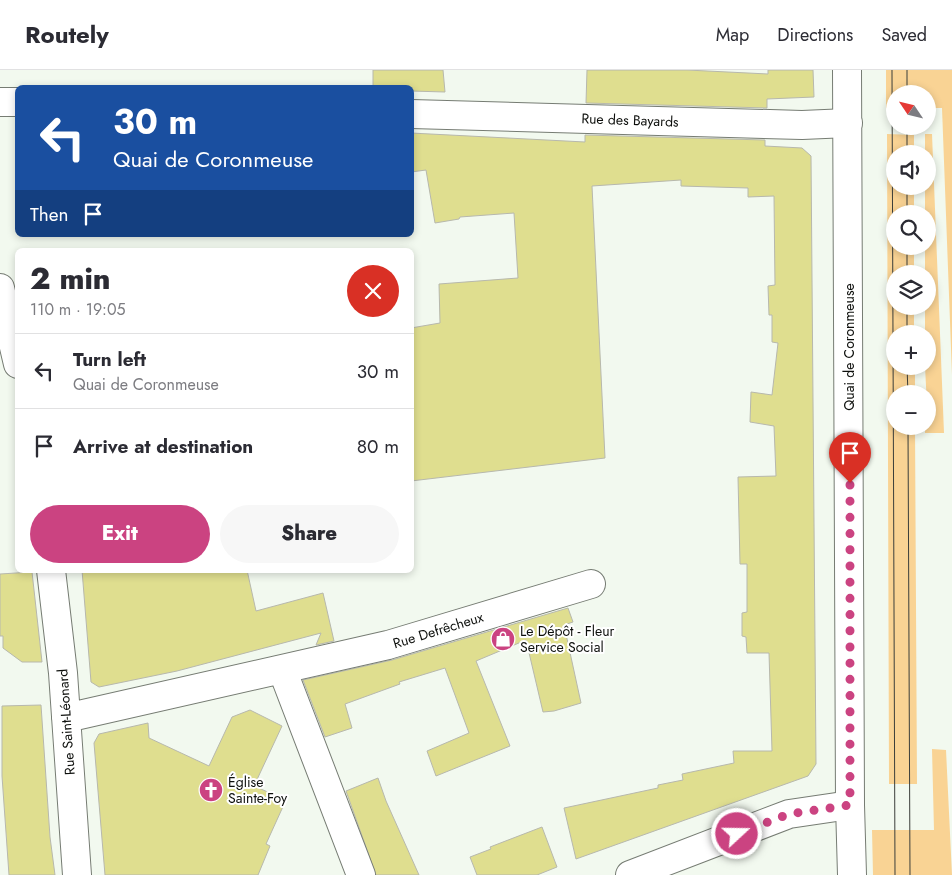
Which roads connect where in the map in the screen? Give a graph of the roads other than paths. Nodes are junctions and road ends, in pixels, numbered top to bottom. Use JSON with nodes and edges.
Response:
{"nodes":[{"id":1,"x":848,"y":70,"type":"edge"},
{"id":2,"x":0,"y":102,"type":"edge"},
{"id":3,"x":15,"y":102,"type":"edge"},
{"id":4,"x":414,"y":114,"type":"edge"},
{"id":5,"x":848,"y":123,"type":"junction"},
{"id":6,"x":0,"y":288,"type":"edge"},
{"id":7,"x":15,"y":351,"type":"edge"},
{"id":8,"x":51,"y":573,"type":"edge"},
{"id":9,"x":591,"y":584,"type":"dead end"},
{"id":10,"x":282,"y":669,"type":"junction"},
{"id":11,"x":66,"y":718,"type":"junction"},
{"id":12,"x":850,"y":805,"type":"junction"},
{"id":13,"x":78,"y":875,"type":"edge"},
{"id":14,"x":361,"y":875,"type":"edge"},
{"id":15,"x":630,"y":875,"type":"edge"},
{"id":16,"x":852,"y":875,"type":"edge"}],
"edges":[{"from":1,"to":5,"type":"street","name":"Quai de Coronmeuse"},
{"from":2,"to":3,"type":"street"},
{"from":4,"to":5,"type":"street","name":"Rue des Bayards"},
{"from":5,"to":12,"type":"street","name":"Quai de Coronmeuse"},
{"from":6,"to":7,"type":"street"},
{"from":8,"to":11,"type":"street","name":"Rue Saint-Léonard"},
{"from":9,"to":10,"type":"street","name":"Rue Defrêcheux"},
{"from":10,"to":11,"type":"street","name":"Rue Defrêcheux"},
{"from":10,"to":14,"type":"street"},
{"from":11,"to":13,"type":"street","name":"Rue Saint-Léonard"},
{"from":12,"to":15,"type":"street"},
{"from":12,"to":16,"type":"street","name":"Quai de Coronmeuse"}]}
